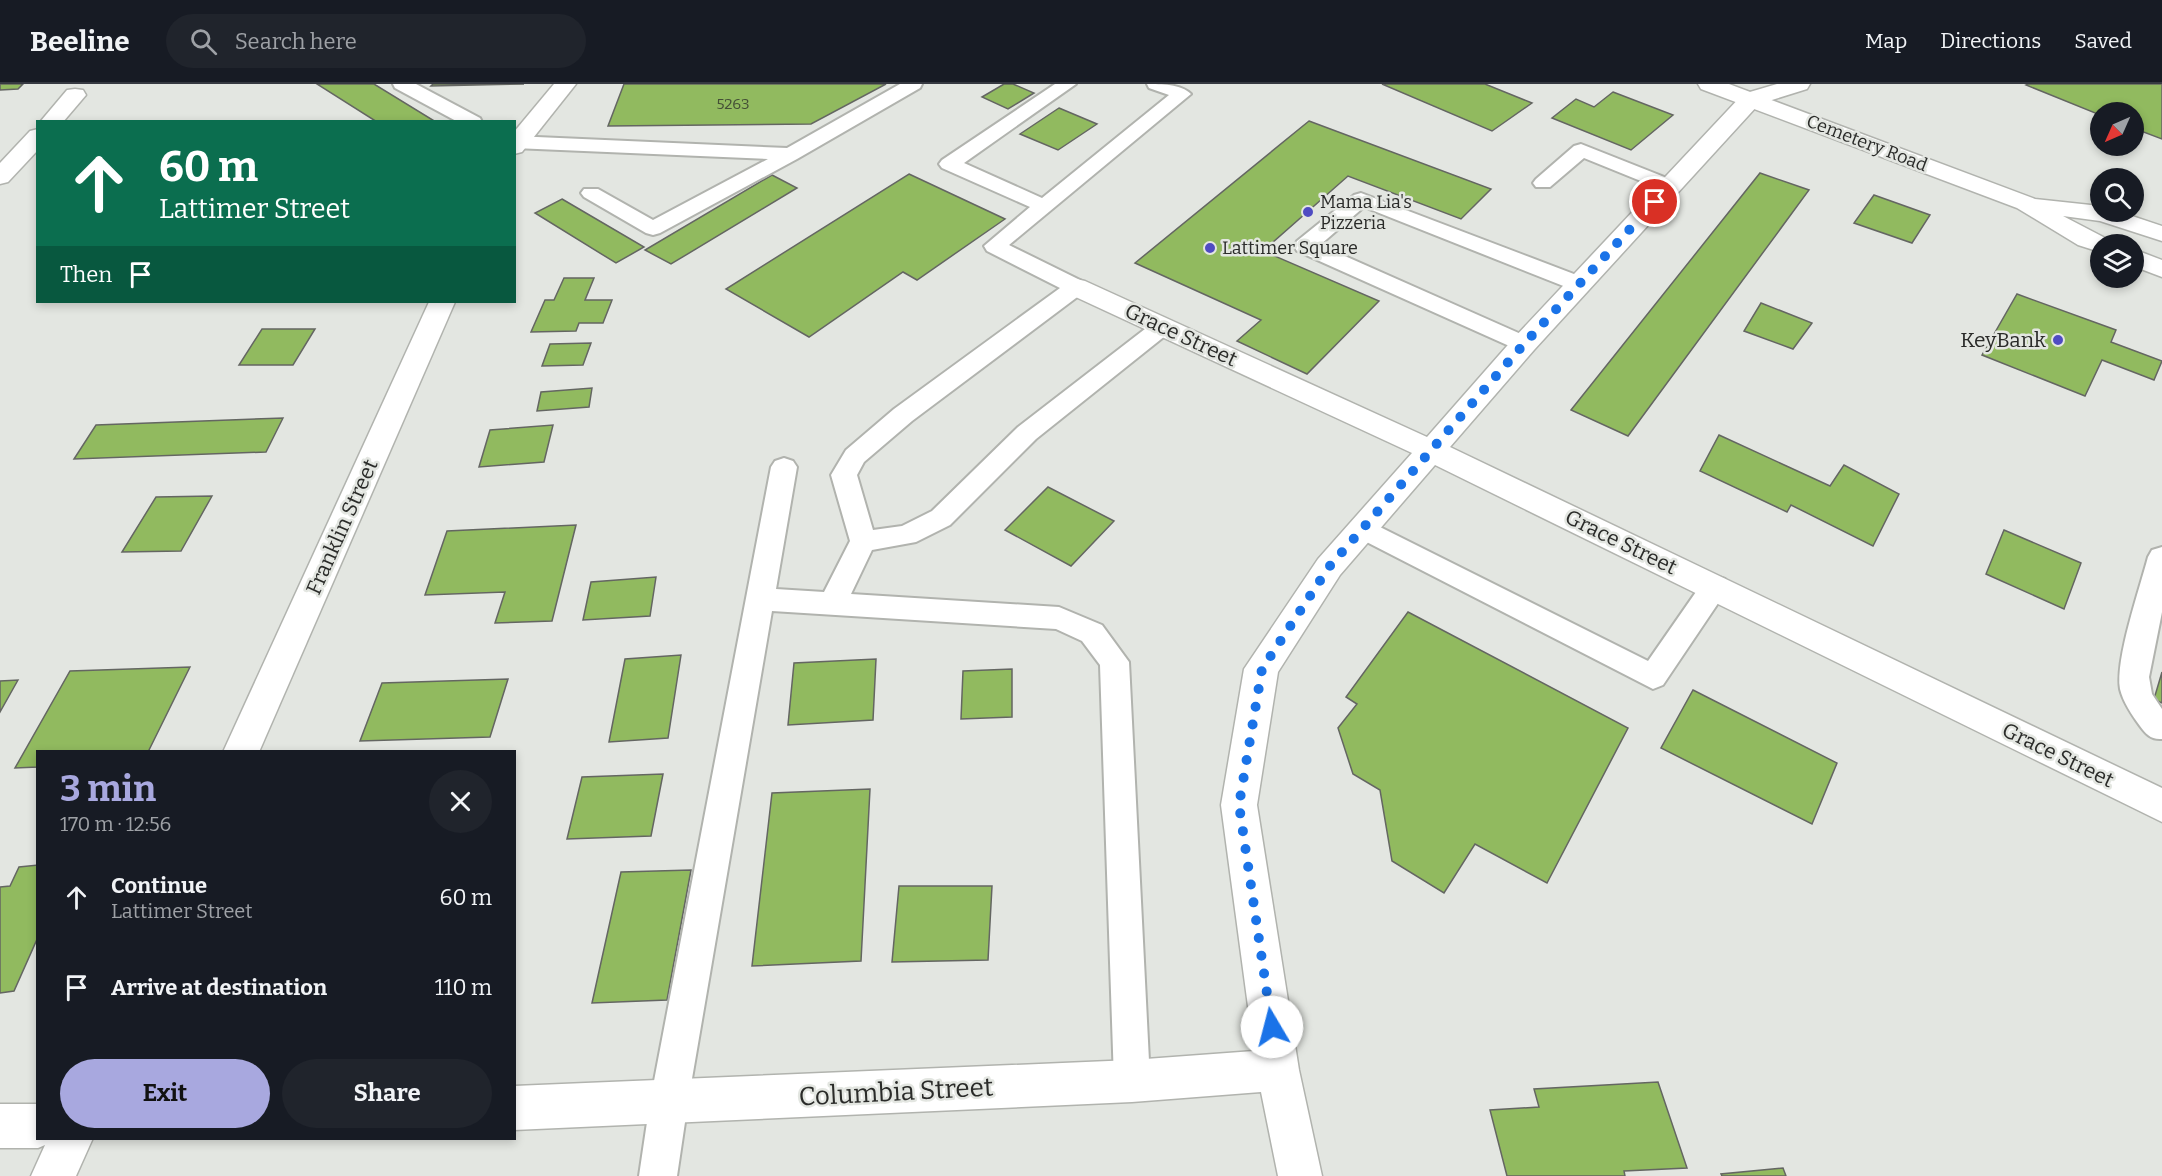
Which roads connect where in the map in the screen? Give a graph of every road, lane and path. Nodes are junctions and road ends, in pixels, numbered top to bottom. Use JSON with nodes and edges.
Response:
{"nodes":[{"id":1,"x":402,"y":84,"type":"edge"},
{"id":2,"x":565,"y":84,"type":"edge"},
{"id":3,"x":912,"y":84,"type":"edge"},
{"id":4,"x":1067,"y":84,"type":"edge"},
{"id":5,"x":1156,"y":84,"type":"edge"},
{"id":6,"x":1709,"y":84,"type":"edge"},
{"id":7,"x":1799,"y":84,"type":"edge"},
{"id":8,"x":75,"y":95,"type":"dead end"},
{"id":9,"x":1751,"y":99,"type":"junction"},
{"id":10,"x":53,"y":120,"type":"edge"},
{"id":11,"x":469,"y":120,"type":"edge"},
{"id":12,"x":36,"y":138,"type":"edge"},
{"id":13,"x":516,"y":143,"type":"edge"},
{"id":14,"x":516,"y":144,"type":"edge"},
{"id":15,"x":791,"y":154,"type":"junction"},
{"id":16,"x":0,"y":177,"type":"edge"},
{"id":17,"x":1543,"y":183,"type":"dead end"},
{"id":18,"x":1670,"y":186,"type":"junction"},
{"id":19,"x":591,"y":193,"type":"dead end"},
{"id":20,"x":2025,"y":203,"type":"junction"},
{"id":21,"x":1044,"y":206,"type":"junction"},
{"id":22,"x":2162,"y":234,"type":"edge"},
{"id":23,"x":2090,"y":241,"type":"edge"},
{"id":24,"x":2144,"y":261,"type":"edge"},
{"id":25,"x":2162,"y":268,"type":"edge"},
{"id":26,"x":1579,"y":284,"type":"junction"},
{"id":27,"x":1076,"y":287,"type":"junction"},
{"id":28,"x":442,"y":303,"type":"edge"},
{"id":29,"x":1162,"y":327,"type":"junction"},
{"id":30,"x":1524,"y":344,"type":"junction"},
{"id":31,"x":1430,"y":450,"type":"junction"},
{"id":32,"x":784,"y":467,"type":"dead end"},
{"id":33,"x":1362,"y":528,"type":"junction"},
{"id":34,"x":862,"y":541,"type":"junction"},
{"id":35,"x":2162,"y":557,"type":"edge"},
{"id":36,"x":1715,"y":587,"type":"junction"},
{"id":37,"x":760,"y":599,"type":"junction"},
{"id":38,"x":832,"y":604,"type":"junction"},
{"id":39,"x":2159,"y":727,"type":"dead end"},
{"id":40,"x":242,"y":750,"type":"edge"},
{"id":41,"x":2162,"y":806,"type":"edge"},
{"id":42,"x":1278,"y":1070,"type":"junction"},
{"id":43,"x":1132,"y":1081,"type":"junction"},
{"id":44,"x":669,"y":1102,"type":"junction"},
{"id":45,"x":516,"y":1108,"type":"edge"},
{"id":46,"x":0,"y":1126,"type":"edge"},
{"id":47,"x":36,"y":1126,"type":"edge"},
{"id":48,"x":70,"y":1140,"type":"edge"},
{"id":49,"x":53,"y":1176,"type":"edge"},
{"id":50,"x":658,"y":1176,"type":"edge"},
{"id":51,"x":1300,"y":1176,"type":"edge"}],
"edges":[{"from":1,"to":11,"type":"lane"},
{"from":2,"to":13,"type":"street"},
{"from":3,"to":15,"type":"lane"},
{"from":4,"to":21,"type":"lane"},
{"from":5,"to":21,"type":"lane"},
{"from":6,"to":9,"type":"street","name":"Cemetery Road"},
{"from":7,"to":9,"type":"street"},
{"from":8,"to":10,"type":"street"},
{"from":9,"to":18,"type":"street"},
{"from":9,"to":20,"type":"street","name":"Cemetery Road"},
{"from":12,"to":16,"type":"street"},
{"from":14,"to":15,"type":"lane"},
{"from":15,"to":19,"type":"lane"},
{"from":17,"to":18,"type":"lane"},
{"from":18,"to":26,"type":"street"},
{"from":20,"to":22,"type":"street","name":"Cemetery Road"},
{"from":20,"to":23,"type":"street","name":"Cemetery Road"},
{"from":21,"to":27,"type":"lane"},
{"from":24,"to":25,"type":"street"},
{"from":26,"to":30,"type":"street"},
{"from":26,"to":30,"type":"lane"},
{"from":27,"to":29,"type":"street","name":"Grace Street"},
{"from":27,"to":34,"type":"lane"},
{"from":28,"to":40,"type":"street","name":"Franklin Street"},
{"from":29,"to":31,"type":"street","name":"Grace Street"},
{"from":29,"to":34,"type":"lane"},
{"from":30,"to":31,"type":"street"},
{"from":31,"to":33,"type":"street"},
{"from":31,"to":36,"type":"street","name":"Grace Street"},
{"from":32,"to":37,"type":"lane"},
{"from":33,"to":36,"type":"lane"},
{"from":33,"to":42,"type":"street"},
{"from":34,"to":38,"type":"lane"},
{"from":35,"to":39,"type":"lane"},
{"from":36,"to":41,"type":"street","name":"Grace Street"},
{"from":37,"to":38,"type":"lane"},
{"from":37,"to":44,"type":"lane"},
{"from":38,"to":43,"type":"lane"},
{"from":42,"to":43,"type":"street","name":"Columbia Street"},
{"from":42,"to":51,"type":"street"},
{"from":43,"to":44,"type":"street","name":"Columbia Street"},
{"from":44,"to":45,"type":"street","name":"Columbia Street"},
{"from":44,"to":50,"type":"lane"},
{"from":46,"to":47,"type":"street"},
{"from":48,"to":49,"type":"street"}]}
